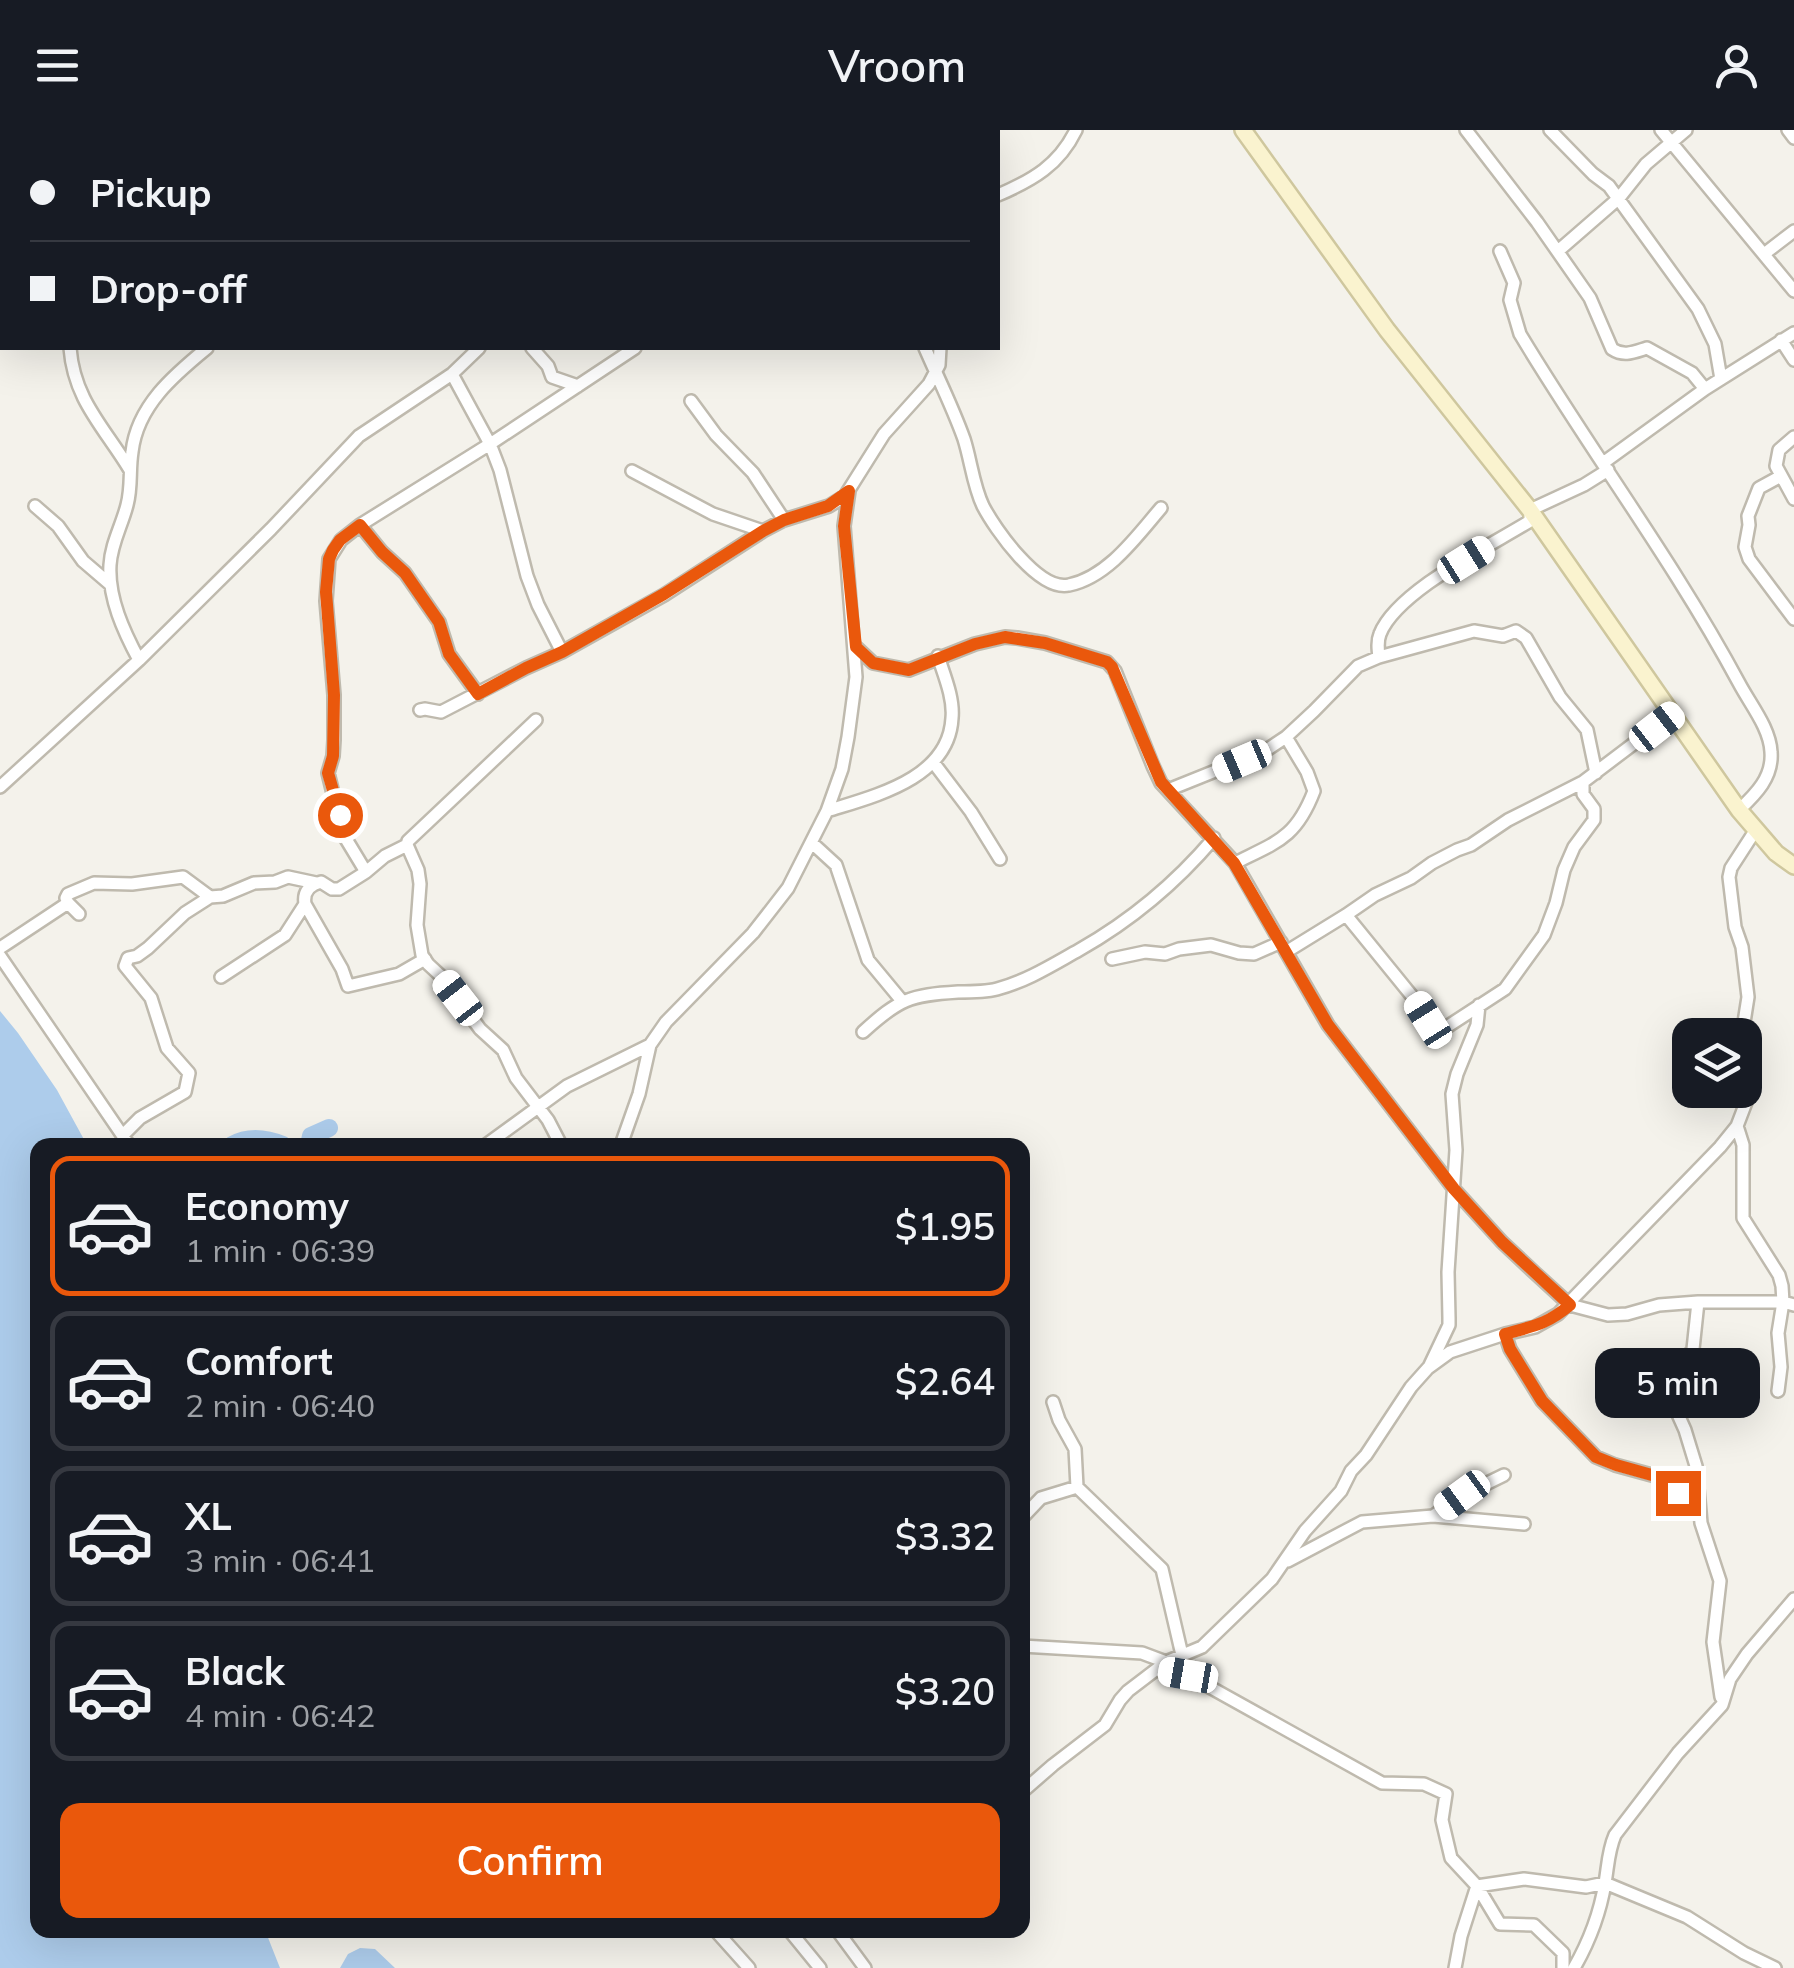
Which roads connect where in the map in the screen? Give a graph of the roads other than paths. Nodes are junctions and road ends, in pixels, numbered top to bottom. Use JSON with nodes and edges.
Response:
{"nodes":[{"id":1,"x":1076,"y":130,"type":"edge"},
{"id":2,"x":1243,"y":130,"type":"edge"},
{"id":3,"x":1466,"y":130,"type":"edge"},
{"id":4,"x":1550,"y":130,"type":"edge"},
{"id":5,"x":1661,"y":130,"type":"edge"},
{"id":6,"x":1686,"y":130,"type":"edge"},
{"id":7,"x":1788,"y":130,"type":"edge"},
{"id":8,"x":1794,"y":138,"type":"edge"},
{"id":9,"x":1671,"y":142,"type":"junction"},
{"id":10,"x":1000,"y":194,"type":"edge"},
{"id":11,"x":1619,"y":198,"type":"junction"},
{"id":12,"x":1794,"y":231,"type":"edge"},
{"id":13,"x":1500,"y":251,"type":"dead end"},
{"id":14,"x":1558,"y":251,"type":"junction"},
{"id":15,"x":1764,"y":254,"type":"junction"},
{"id":16,"x":1794,"y":291,"type":"edge"},
{"id":17,"x":1794,"y":333,"type":"edge"},
{"id":18,"x":1781,"y":340,"type":"junction"},
{"id":19,"x":70,"y":350,"type":"edge"},
{"id":20,"x":205,"y":350,"type":"edge"},
{"id":21,"x":477,"y":350,"type":"edge"},
{"id":22,"x":534,"y":350,"type":"edge"},
{"id":23,"x":632,"y":350,"type":"edge"},
{"id":24,"x":926,"y":350,"type":"edge"},
{"id":25,"x":940,"y":350,"type":"edge"},
{"id":26,"x":1794,"y":360,"type":"edge"},
{"id":27,"x":452,"y":374,"type":"junction"},
{"id":28,"x":935,"y":374,"type":"junction"},
{"id":29,"x":1721,"y":378,"type":"junction"},
{"id":30,"x":578,"y":386,"type":"junction"},
{"id":31,"x":1705,"y":389,"type":"junction"},
{"id":32,"x":692,"y":401,"type":"dead end"},
{"id":33,"x":1794,"y":437,"type":"edge"},
{"id":34,"x":490,"y":444,"type":"junction"},
{"id":35,"x":1605,"y":466,"type":"junction"},
{"id":36,"x":632,"y":471,"type":"dead end"},
{"id":37,"x":132,"y":474,"type":"junction"},
{"id":38,"x":1781,"y":476,"type":"junction"},
{"id":39,"x":849,"y":491,"type":"junction"},
{"id":40,"x":1794,"y":499,"type":"edge"},
{"id":41,"x":35,"y":506,"type":"dead end"},
{"id":42,"x":1161,"y":508,"type":"dead end"},
{"id":43,"x":1530,"y":510,"type":"junction"},
{"id":44,"x":784,"y":520,"type":"junction"},
{"id":45,"x":360,"y":525,"type":"junction"},
{"id":46,"x":763,"y":531,"type":"junction"},
{"id":47,"x":111,"y":586,"type":"junction"},
{"id":48,"x":1794,"y":619,"type":"edge"},
{"id":49,"x":856,"y":647,"type":"junction"},
{"id":50,"x":562,"y":652,"type":"junction"},
{"id":51,"x":938,"y":656,"type":"junction"},
{"id":52,"x":1379,"y":657,"type":"junction"},
{"id":53,"x":139,"y":660,"type":"junction"},
{"id":54,"x":478,"y":694,"type":"junction"},
{"id":55,"x":420,"y":710,"type":"dead end"},
{"id":56,"x":1674,"y":714,"type":"junction"},
{"id":57,"x":536,"y":720,"type":"dead end"},
{"id":58,"x":1286,"y":738,"type":"junction"},
{"id":59,"x":933,"y":762,"type":"junction"},
{"id":60,"x":1596,"y":773,"type":"junction"},
{"id":61,"x":1583,"y":782,"type":"junction"},
{"id":62,"x":0,"y":788,"type":"edge"},
{"id":63,"x":1168,"y":790,"type":"junction"},
{"id":64,"x":1739,"y":810,"type":"junction"},
{"id":65,"x":827,"y":811,"type":"junction"},
{"id":66,"x":1755,"y":831,"type":"junction"},
{"id":67,"x":1214,"y":838,"type":"junction"},
{"id":68,"x":812,"y":843,"type":"junction"},
{"id":69,"x":407,"y":845,"type":"junction"},
{"id":70,"x":1000,"y":860,"type":"dead end"},
{"id":71,"x":1234,"y":863,"type":"junction"},
{"id":72,"x":1794,"y":866,"type":"edge"},
{"id":73,"x":366,"y":872,"type":"junction"},
{"id":74,"x":316,"y":883,"type":"junction"},
{"id":75,"x":210,"y":896,"type":"junction"},
{"id":76,"x":68,"y":903,"type":"junction"},
{"id":77,"x":305,"y":904,"type":"junction"},
{"id":78,"x":78,"y":914,"type":"dead end"},
{"id":79,"x":1346,"y":915,"type":"junction"},
{"id":80,"x":1283,"y":947,"type":"junction"},
{"id":81,"x":0,"y":948,"type":"edge"},
{"id":82,"x":0,"y":956,"type":"edge"},
{"id":83,"x":1112,"y":958,"type":"dead end"},
{"id":84,"x":425,"y":959,"type":"junction"},
{"id":85,"x":221,"y":977,"type":"dead end"},
{"id":86,"x":902,"y":1001,"type":"junction"},
{"id":87,"x":1479,"y":1005,"type":"junction"},
{"id":88,"x":1745,"y":1018,"type":"edge"},
{"id":89,"x":864,"y":1032,"type":"dead end"},
{"id":90,"x":650,"y":1046,"type":"junction"},
{"id":91,"x":539,"y":1107,"type":"junction"},
{"id":92,"x":1744,"y":1108,"type":"edge"},
{"id":93,"x":1737,"y":1126,"type":"junction"},
{"id":94,"x":125,"y":1138,"type":"edge"},
{"id":95,"x":127,"y":1138,"type":"edge"},
{"id":96,"x":496,"y":1138,"type":"edge"},
{"id":97,"x":557,"y":1138,"type":"edge"},
{"id":98,"x":624,"y":1138,"type":"edge"},
{"id":99,"x":1454,"y":1189,"type":"junction"},
{"id":100,"x":1698,"y":1302,"type":"junction"},
{"id":101,"x":1789,"y":1303,"type":"edge"},
{"id":102,"x":1570,"y":1305,"type":"junction"},
{"id":103,"x":1505,"y":1334,"type":"junction"},
{"id":104,"x":1428,"y":1368,"type":"junction"},
{"id":105,"x":1778,"y":1391,"type":"dead end"},
{"id":106,"x":1052,"y":1402,"type":"dead end"},
{"id":107,"x":1504,"y":1476,"type":"dead end"},
{"id":108,"x":1697,"y":1484,"type":"junction"},
{"id":109,"x":1077,"y":1487,"type":"junction"},
{"id":110,"x":1030,"y":1510,"type":"edge"},
{"id":111,"x":1433,"y":1516,"type":"junction"},
{"id":112,"x":1524,"y":1524,"type":"dead end"},
{"id":113,"x":1284,"y":1563,"type":"junction"},
{"id":114,"x":1794,"y":1599,"type":"edge"},
{"id":115,"x":1030,"y":1646,"type":"edge"},
{"id":116,"x":1182,"y":1655,"type":"junction"},
{"id":117,"x":1161,"y":1666,"type":"junction"},
{"id":118,"x":1722,"y":1705,"type":"junction"},
{"id":119,"x":1030,"y":1785,"type":"edge"},
{"id":120,"x":1605,"y":1883,"type":"junction"},
{"id":121,"x":1477,"y":1886,"type":"junction"},
{"id":122,"x":723,"y":1938,"type":"edge"},
{"id":123,"x":796,"y":1938,"type":"edge"},
{"id":124,"x":843,"y":1938,"type":"edge"},
{"id":125,"x":749,"y":1968,"type":"edge"},
{"id":126,"x":820,"y":1968,"type":"edge"},
{"id":127,"x":865,"y":1968,"type":"edge"},
{"id":128,"x":1455,"y":1968,"type":"edge"},
{"id":129,"x":1563,"y":1968,"type":"edge"},
{"id":130,"x":1574,"y":1968,"type":"edge"},
{"id":131,"x":1775,"y":1968,"type":"edge"}],
"edges":[{"from":1,"to":10,"type":"street"},
{"from":2,"to":43,"type":"main road"},
{"from":3,"to":14,"type":"street"},
{"from":4,"to":11,"type":"street"},
{"from":5,"to":9,"type":"street"},
{"from":6,"to":9,"type":"street"},
{"from":7,"to":8,"type":"street"},
{"from":9,"to":11,"type":"street"},
{"from":9,"to":15,"type":"street"},
{"from":11,"to":14,"type":"street"},
{"from":11,"to":29,"type":"street"},
{"from":12,"to":15,"type":"street"},
{"from":13,"to":35,"type":"street"},
{"from":14,"to":31,"type":"street"},
{"from":15,"to":16,"type":"street"},
{"from":17,"to":18,"type":"street"},
{"from":18,"to":26,"type":"street"},
{"from":18,"to":29,"type":"street"},
{"from":19,"to":37,"type":"street"},
{"from":20,"to":37,"type":"street"},
{"from":21,"to":27,"type":"street"},
{"from":22,"to":30,"type":"street"},
{"from":23,"to":30,"type":"street"},
{"from":24,"to":28,"type":"street"},
{"from":25,"to":28,"type":"street"},
{"from":27,"to":34,"type":"street"},
{"from":27,"to":53,"type":"street"},
{"from":28,"to":39,"type":"street"},
{"from":28,"to":42,"type":"street"},
{"from":29,"to":31,"type":"street"},
{"from":30,"to":34,"type":"street"},
{"from":31,"to":35,"type":"street"},
{"from":32,"to":44,"type":"street"},
{"from":33,"to":38,"type":"street"},
{"from":34,"to":45,"type":"street"},
{"from":34,"to":50,"type":"street"},
{"from":35,"to":43,"type":"street"},
{"from":35,"to":64,"type":"street"},
{"from":36,"to":46,"type":"street"},
{"from":37,"to":47,"type":"street"},
{"from":38,"to":40,"type":"street"},
{"from":38,"to":48,"type":"street"},
{"from":39,"to":44,"type":"street"},
{"from":39,"to":49,"type":"street"},
{"from":41,"to":47,"type":"street"},
{"from":43,"to":52,"type":"street"},
{"from":43,"to":56,"type":"main road"},
{"from":44,"to":46,"type":"street"},
{"from":45,"to":54,"type":"street"},
{"from":45,"to":73,"type":"street"},
{"from":46,"to":50,"type":"street"},
{"from":47,"to":53,"type":"street"},
{"from":49,"to":51,"type":"street"},
{"from":49,"to":65,"type":"street"},
{"from":50,"to":54,"type":"street"},
{"from":51,"to":59,"type":"street"},
{"from":51,"to":63,"type":"street"},
{"from":52,"to":58,"type":"street"},
{"from":52,"to":60,"type":"street"},
{"from":53,"to":62,"type":"street"},
{"from":54,"to":55,"type":"street"},
{"from":56,"to":60,"type":"street"},
{"from":56,"to":64,"type":"main road"},
{"from":57,"to":69,"type":"street"},
{"from":58,"to":63,"type":"street"},
{"from":58,"to":71,"type":"street"},
{"from":59,"to":65,"type":"street"},
{"from":59,"to":70,"type":"street"},
{"from":60,"to":61,"type":"street"},
{"from":61,"to":79,"type":"street"},
{"from":61,"to":87,"type":"street"},
{"from":63,"to":67,"type":"street"},
{"from":64,"to":66,"type":"main road"},
{"from":65,"to":68,"type":"street"},
{"from":66,"to":72,"type":"main road"},
{"from":66,"to":88,"type":"street"},
{"from":67,"to":71,"type":"street"},
{"from":67,"to":86,"type":"street"},
{"from":68,"to":86,"type":"street"},
{"from":68,"to":90,"type":"street"},
{"from":69,"to":73,"type":"street"},
{"from":69,"to":84,"type":"street"},
{"from":71,"to":80,"type":"street"},
{"from":73,"to":74,"type":"street"},
{"from":74,"to":75,"type":"street"},
{"from":74,"to":77,"type":"street"},
{"from":75,"to":76,"type":"street"},
{"from":75,"to":95,"type":"street"},
{"from":76,"to":78,"type":"street"},
{"from":76,"to":81,"type":"street"},
{"from":77,"to":84,"type":"street"},
{"from":77,"to":85,"type":"street"},
{"from":79,"to":80,"type":"street"},
{"from":79,"to":87,"type":"street"},
{"from":80,"to":83,"type":"street"},
{"from":80,"to":99,"type":"street"},
{"from":82,"to":94,"type":"street"},
{"from":84,"to":91,"type":"street"},
{"from":86,"to":89,"type":"street"},
{"from":87,"to":99,"type":"street"},
{"from":90,"to":91,"type":"street"},
{"from":90,"to":98,"type":"street"},
{"from":91,"to":96,"type":"street"},
{"from":91,"to":97,"type":"street"},
{"from":92,"to":93,"type":"street"},
{"from":93,"to":101,"type":"street"},
{"from":93,"to":102,"type":"street"},
{"from":99,"to":102,"type":"street"},
{"from":99,"to":104,"type":"street"},
{"from":100,"to":101,"type":"street"},
{"from":100,"to":102,"type":"street"},
{"from":100,"to":108,"type":"street"},
{"from":101,"to":105,"type":"street"},
{"from":102,"to":103,"type":"street"},
{"from":103,"to":104,"type":"street"},
{"from":103,"to":108,"type":"street"},
{"from":104,"to":113,"type":"street"},
{"from":106,"to":109,"type":"street"},
{"from":107,"to":111,"type":"street"},
{"from":108,"to":118,"type":"street"},
{"from":109,"to":110,"type":"street"},
{"from":109,"to":116,"type":"street"},
{"from":111,"to":112,"type":"street"},
{"from":111,"to":113,"type":"street"},
{"from":113,"to":116,"type":"street"},
{"from":114,"to":118,"type":"street"},
{"from":115,"to":117,"type":"street"},
{"from":116,"to":117,"type":"street"},
{"from":117,"to":119,"type":"street"},
{"from":117,"to":121,"type":"street"},
{"from":118,"to":120,"type":"street"},
{"from":120,"to":121,"type":"street"},
{"from":120,"to":130,"type":"street"},
{"from":120,"to":131,"type":"street"},
{"from":121,"to":128,"type":"street"},
{"from":121,"to":129,"type":"street"},
{"from":122,"to":125,"type":"street"},
{"from":123,"to":126,"type":"street"},
{"from":124,"to":127,"type":"street"}]}
